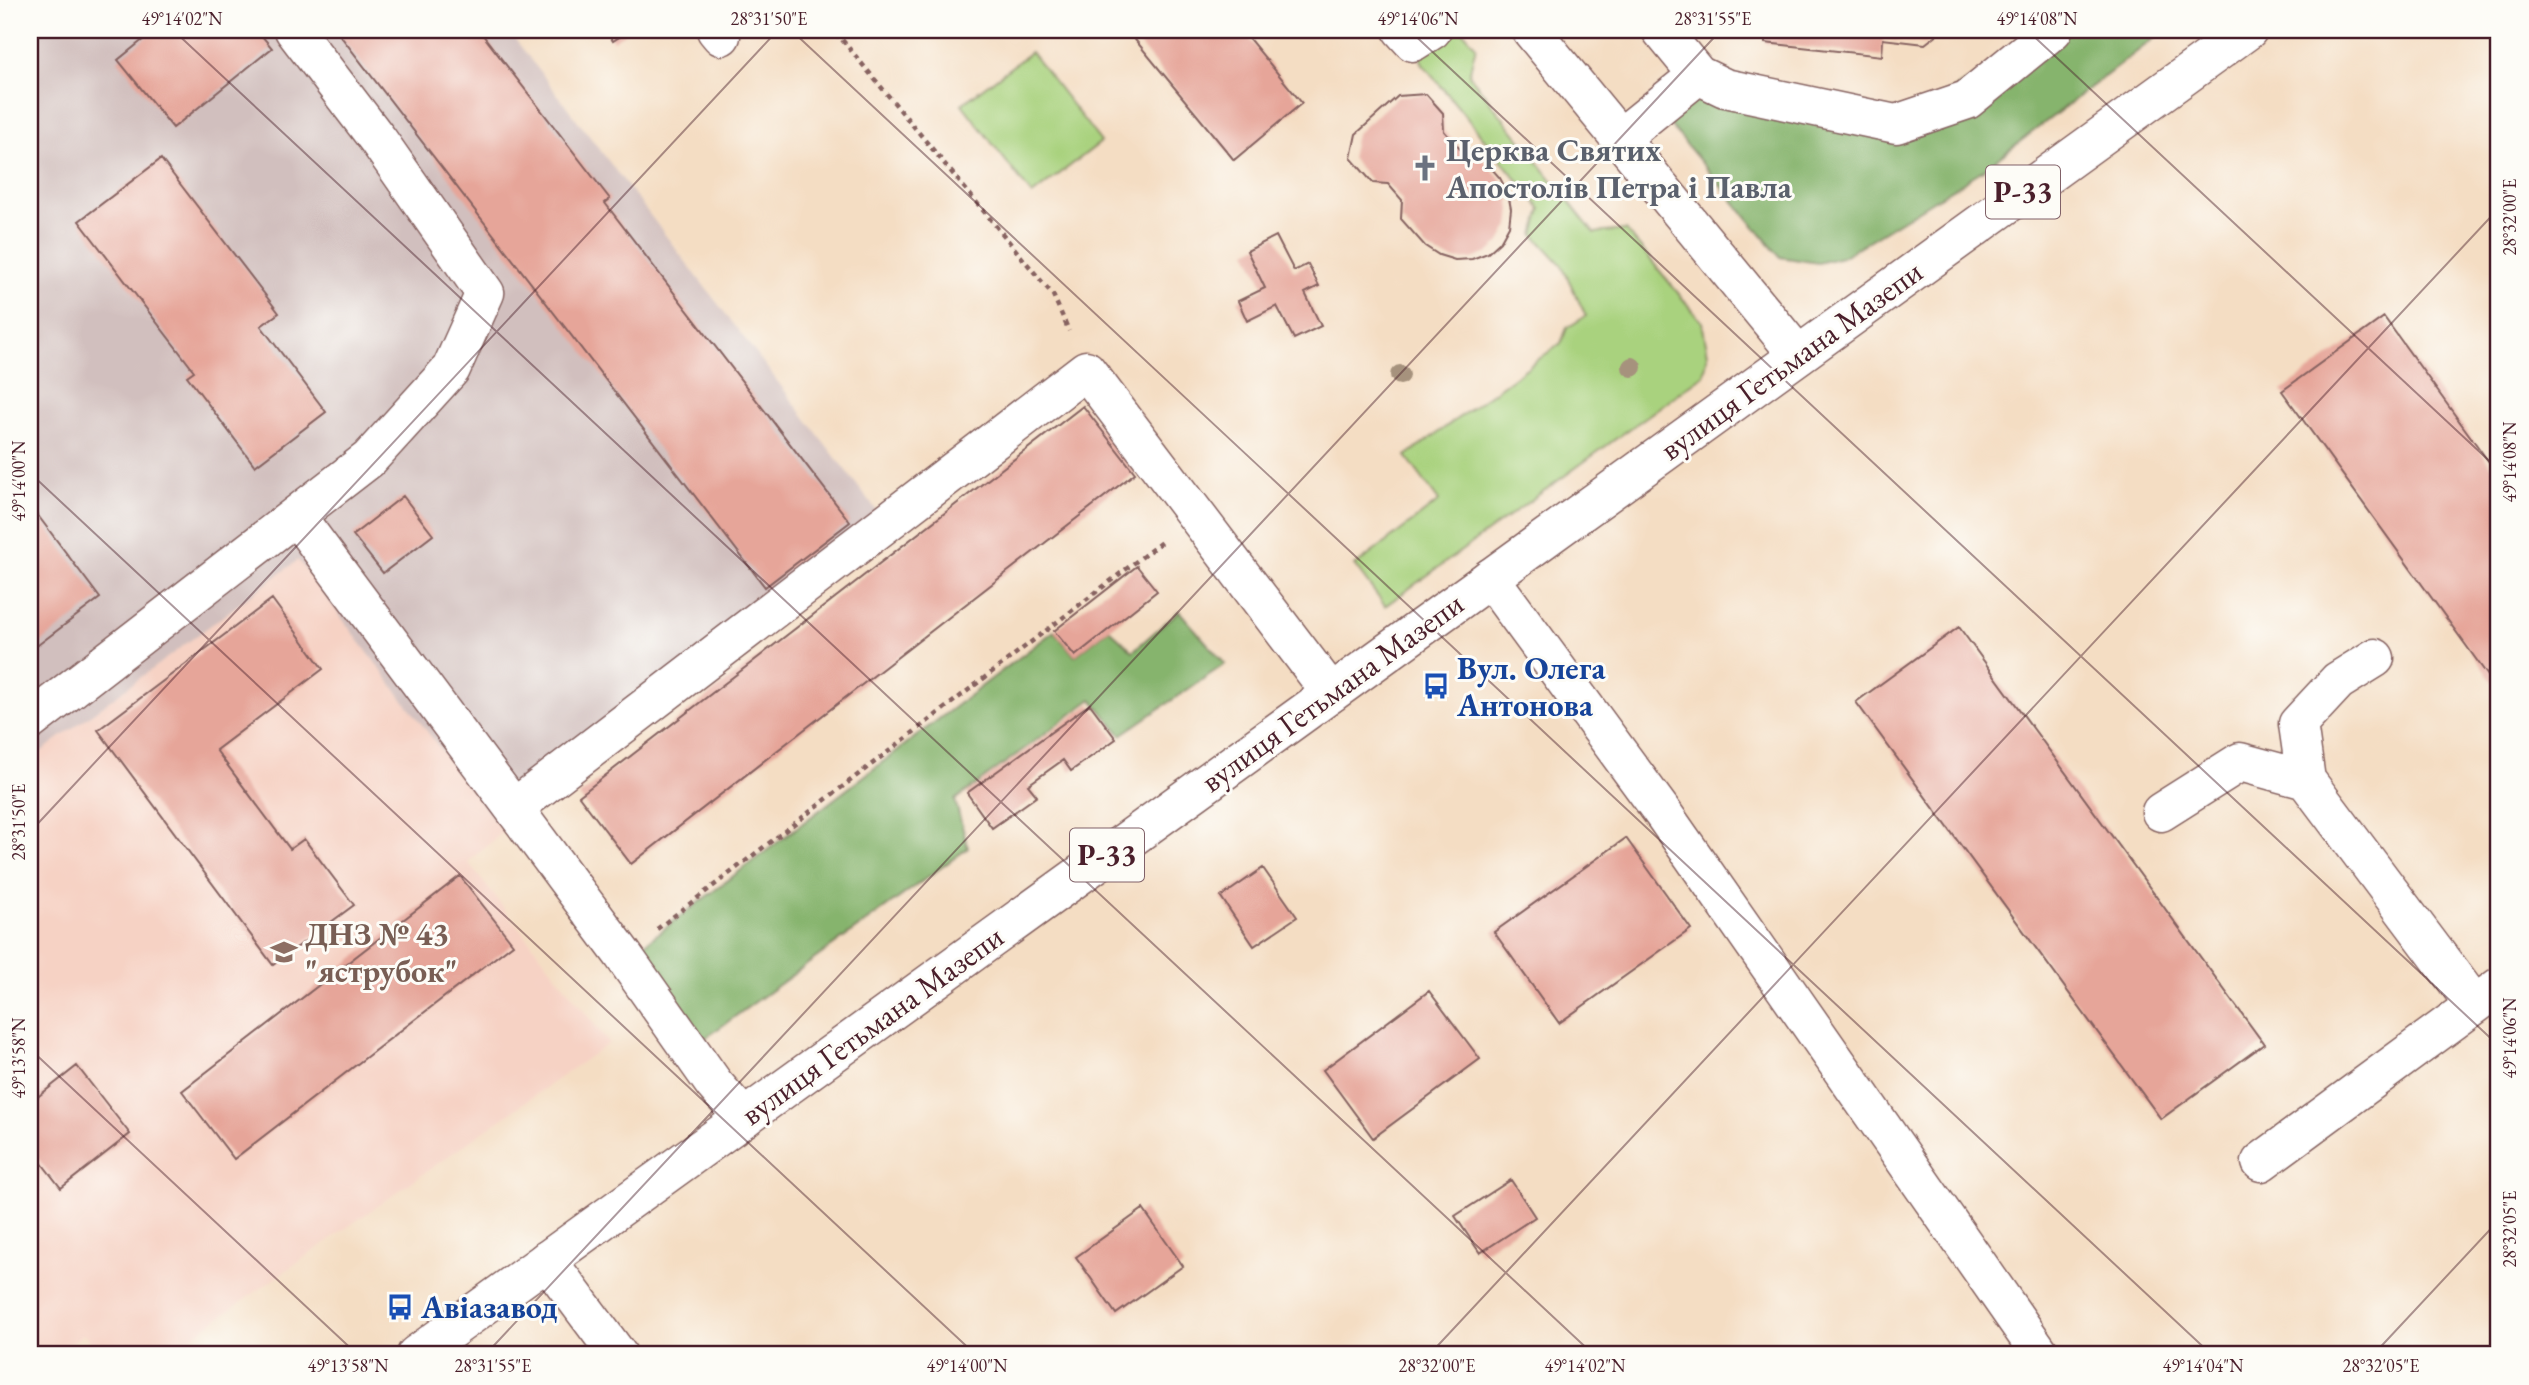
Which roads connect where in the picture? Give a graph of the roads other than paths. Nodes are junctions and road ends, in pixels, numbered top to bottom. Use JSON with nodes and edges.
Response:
{"nodes":[{"id":1,"x":295,"y":30,"type":"edge"},
{"id":2,"x":1402,"y":30,"type":"edge"},
{"id":3,"x":1432,"y":30,"type":"edge"},
{"id":4,"x":1531,"y":30,"type":"edge"},
{"id":5,"x":1661,"y":30,"type":"edge"},
{"id":6,"x":2053,"y":30,"type":"edge"},
{"id":7,"x":2248,"y":30,"type":"edge"},
{"id":8,"x":1698,"y":75,"type":"junction"},
{"id":9,"x":1620,"y":138,"type":"junction"},
{"id":10,"x":1798,"y":355,"type":"junction"},
{"id":11,"x":296,"y":516,"type":"junction"},
{"id":12,"x":1490,"y":578,"type":"junction"},
{"id":13,"x":2375,"y":658,"type":"dead end"},
{"id":14,"x":1331,"y":693,"type":"junction"},
{"id":15,"x":30,"y":721,"type":"edge"},
{"id":16,"x":2306,"y":780,"type":"junction"},
{"id":17,"x":514,"y":808,"type":"junction"},
{"id":18,"x":2161,"y":812,"type":"dead end"},
{"id":19,"x":2487,"y":996,"type":"edge"},
{"id":20,"x":744,"y":1118,"type":"junction"},
{"id":21,"x":2261,"y":1162,"type":"dead end"},
{"id":22,"x":547,"y":1260,"type":"junction"},
{"id":23,"x":416,"y":1355,"type":"edge"},
{"id":24,"x":618,"y":1355,"type":"edge"},
{"id":25,"x":2041,"y":1355,"type":"edge"}],
"edges":[{"from":1,"to":11,"type":"main road"},
{"from":2,"to":3,"type":"main road"},
{"from":4,"to":9,"type":"main road"},
{"from":5,"to":8,"type":"main road"},
{"from":6,"to":8,"type":"main road"},
{"from":7,"to":10,"type":"main road","name":"вулиця Гетьмана Мазепи","number":"Р-33"},
{"from":8,"to":9,"type":"main road"},
{"from":9,"to":10,"type":"main road"},
{"from":10,"to":12,"type":"main road","name":"вулиця Гетьмана Мазепи","number":"Р-33"},
{"from":11,"to":15,"type":"main road"},
{"from":11,"to":17,"type":"main road"},
{"from":12,"to":14,"type":"main road","name":"вулиця Гетьмана Мазепи","number":"Р-33"},
{"from":12,"to":25,"type":"main road"},
{"from":13,"to":16,"type":"main road"},
{"from":14,"to":17,"type":"main road"},
{"from":14,"to":20,"type":"main road","name":"вулиця Гетьмана Мазепи","number":"Р-33"},
{"from":16,"to":18,"type":"main road"},
{"from":16,"to":19,"type":"main road"},
{"from":17,"to":20,"type":"main road"},
{"from":19,"to":21,"type":"main road"},
{"from":20,"to":22,"type":"main road","name":"вулиця Гетьмана Мазепи","number":"Р-33"},
{"from":22,"to":23,"type":"main road","name":"вулиця Гетьмана Мазепи","number":"Р-33"},
{"from":22,"to":24,"type":"main road"}]}
